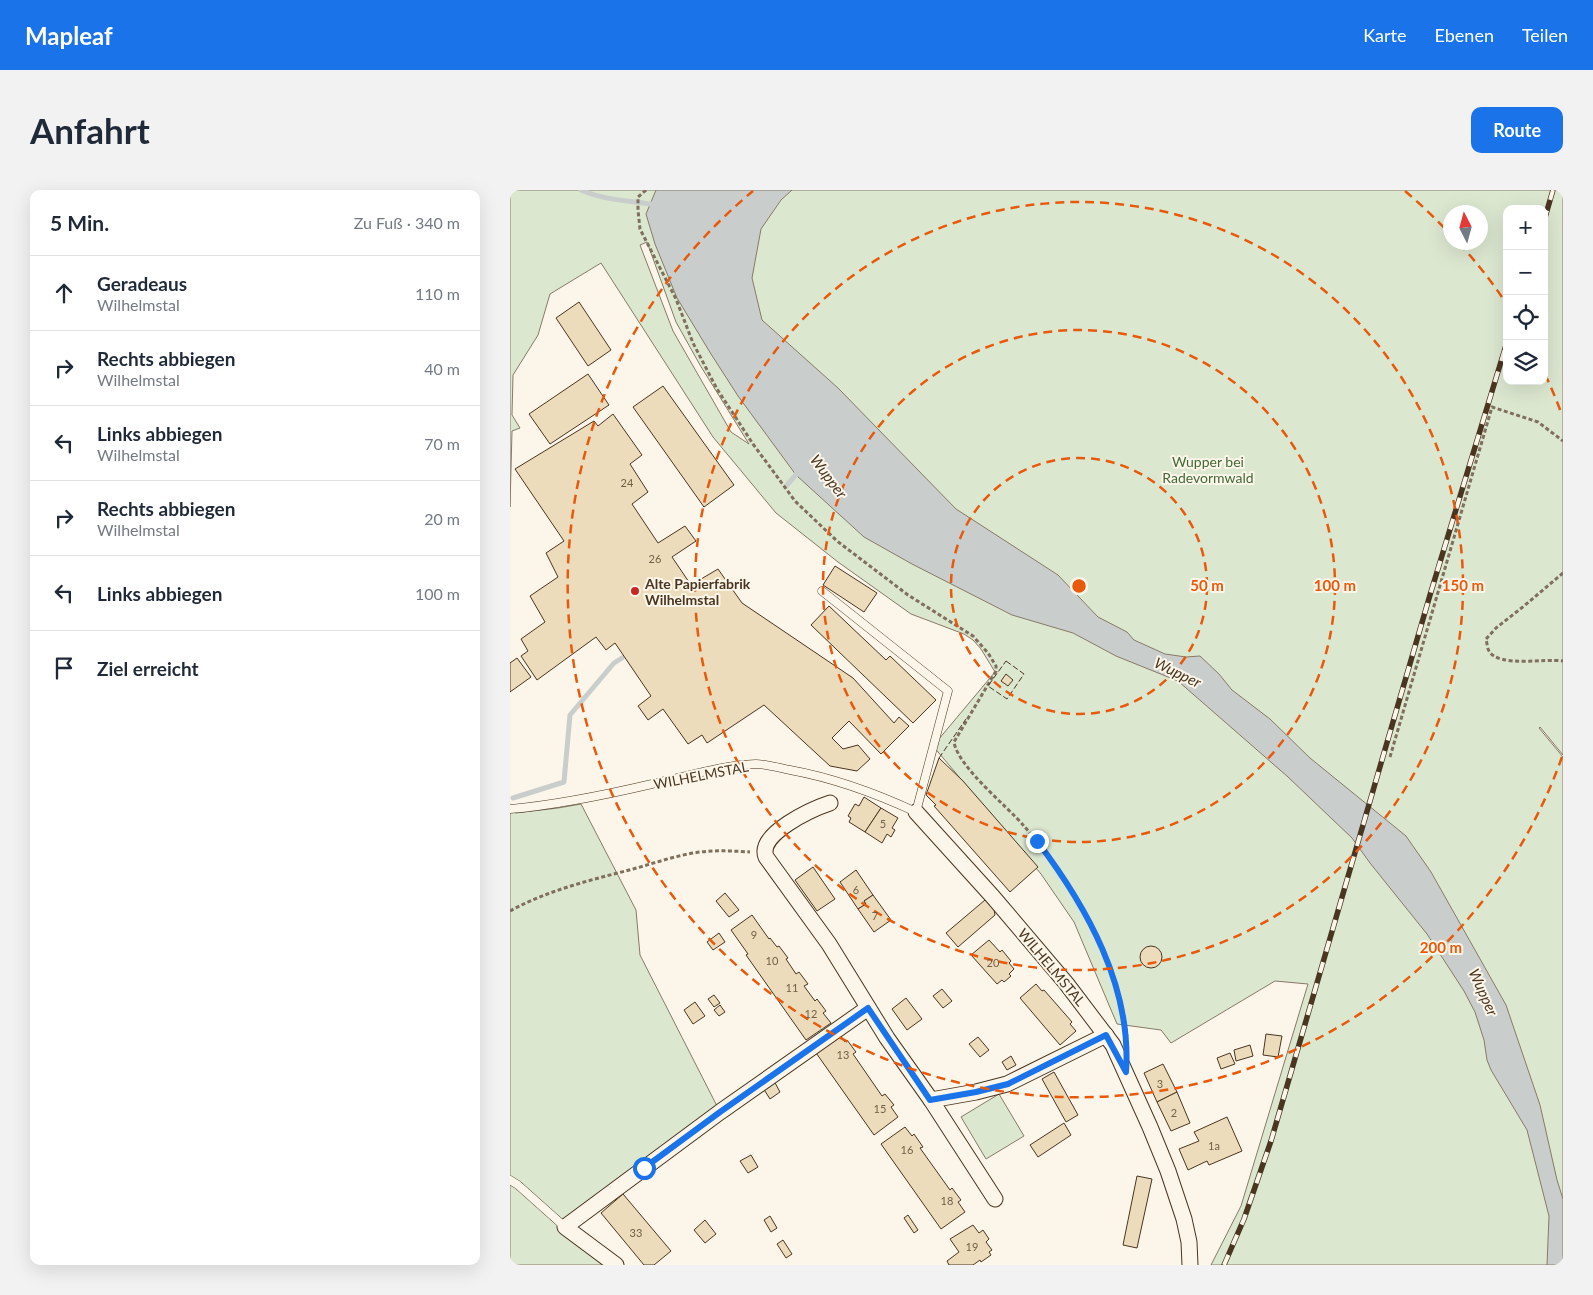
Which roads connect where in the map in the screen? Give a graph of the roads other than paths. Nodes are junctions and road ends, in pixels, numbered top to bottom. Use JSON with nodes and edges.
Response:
{"nodes":[{"id":1,"x":822,"y":591,"type":"dead end"},
{"id":2,"x":830,"y":803,"type":"dead end"},
{"id":3,"x":510,"y":809,"type":"edge"},
{"id":4,"x":916,"y":812,"type":"junction"},
{"id":5,"x":868,"y":1008,"type":"junction"},
{"id":6,"x":1106,"y":1035,"type":"junction"},
{"id":7,"x":930,"y":1100,"type":"junction"},
{"id":8,"x":510,"y":1180,"type":"edge"},
{"id":9,"x":995,"y":1199,"type":"dead end"},
{"id":10,"x":565,"y":1228,"type":"junction"},
{"id":11,"x":616,"y":1265,"type":"edge"},
{"id":12,"x":1190,"y":1265,"type":"edge"}],
"edges":[{"from":1,"to":4,"type":"lane"},
{"from":2,"to":5,"type":"street"},
{"from":3,"to":4,"type":"lane","name":"WILHELMSTAL"},
{"from":4,"to":6,"type":"street","name":"WILHELMSTAL"},
{"from":5,"to":7,"type":"street"},
{"from":5,"to":10,"type":"street"},
{"from":6,"to":7,"type":"street"},
{"from":6,"to":12,"type":"street","name":"WILHELMSTAL"},
{"from":7,"to":9,"type":"street"},
{"from":8,"to":10,"type":"lane"},
{"from":10,"to":11,"type":"street"}]}
